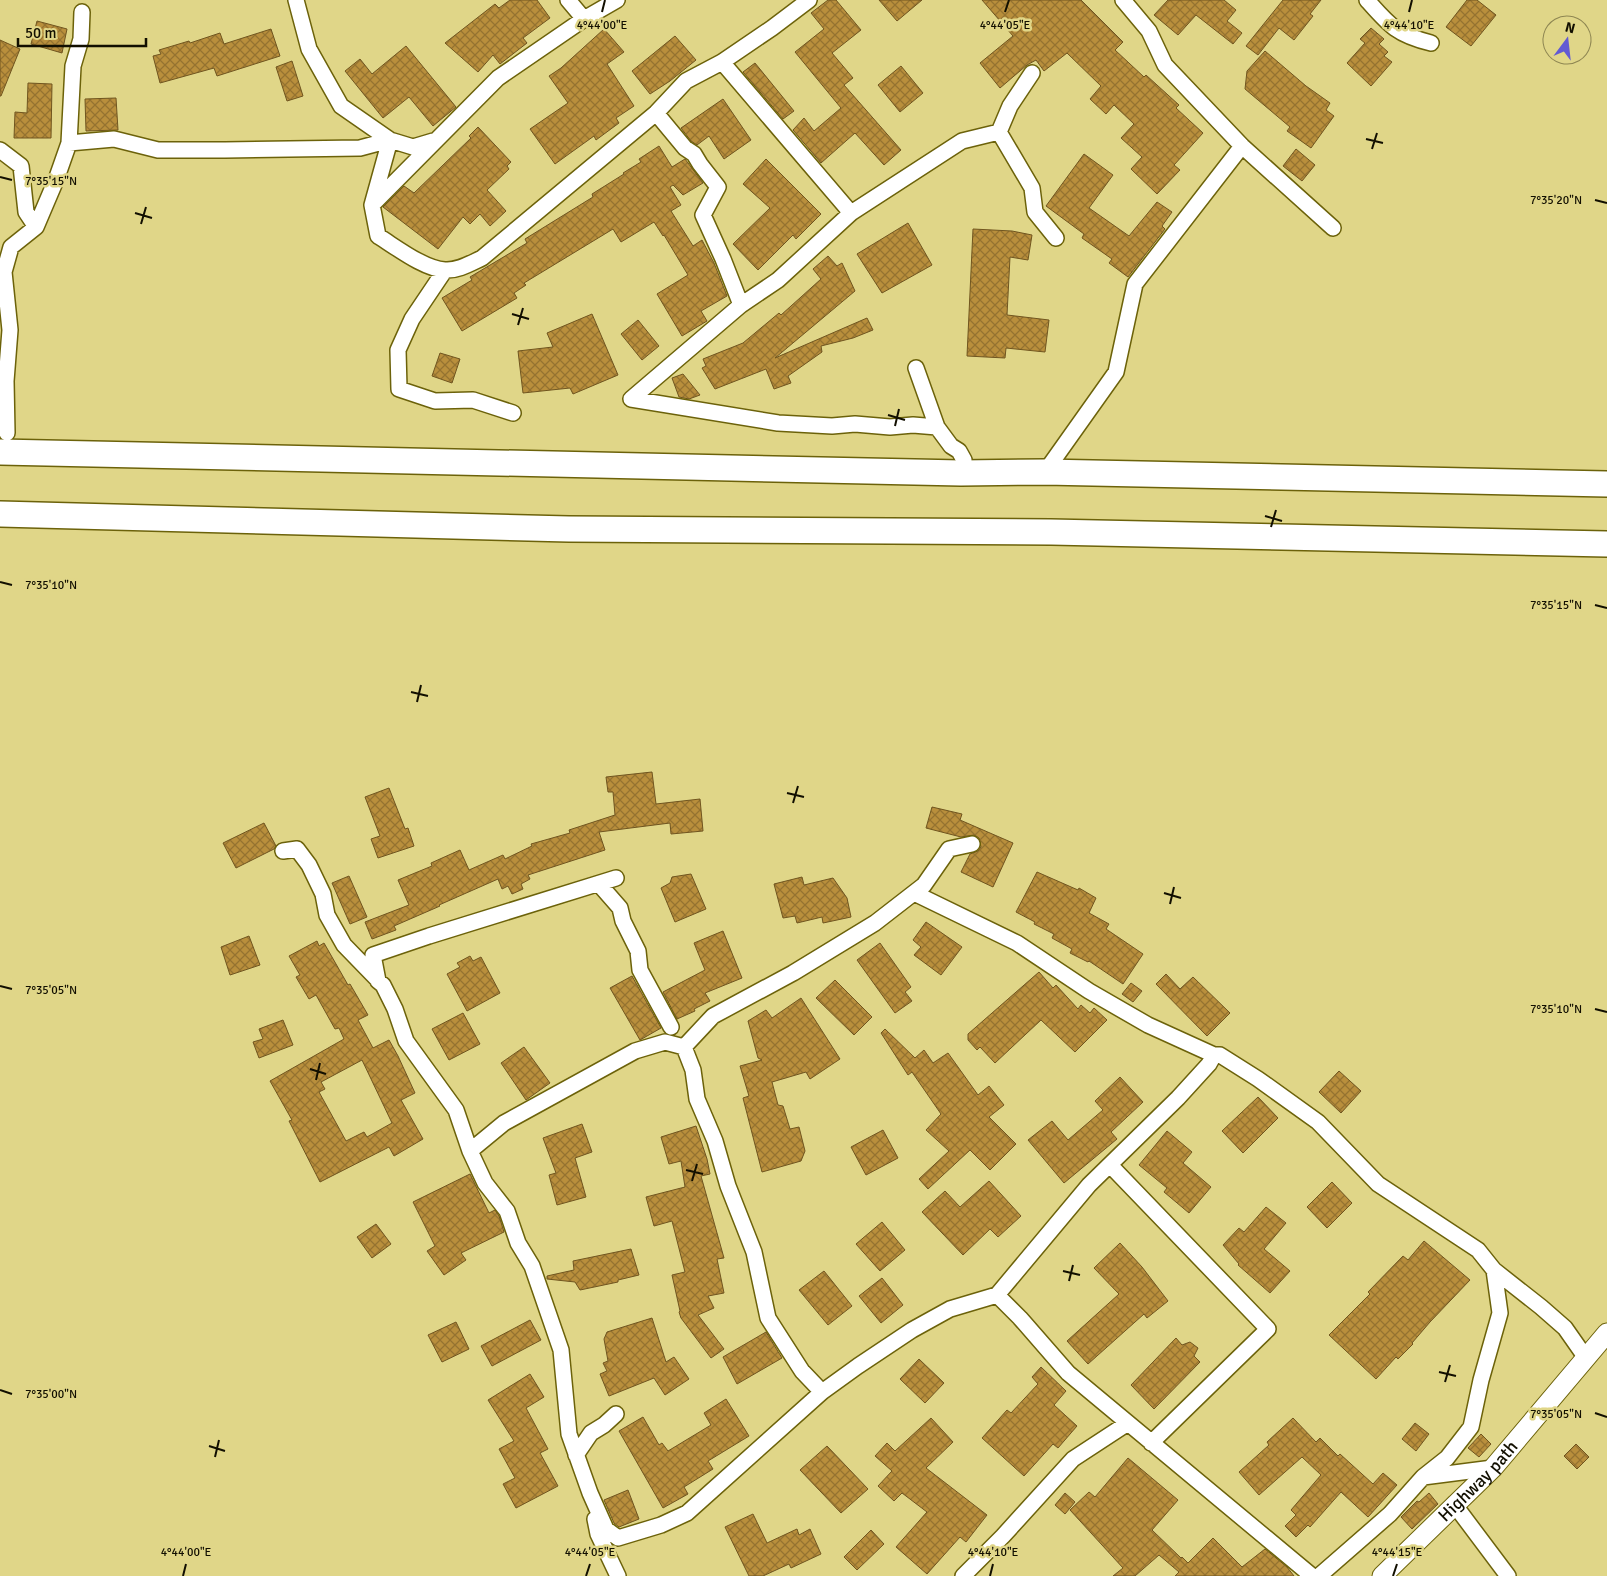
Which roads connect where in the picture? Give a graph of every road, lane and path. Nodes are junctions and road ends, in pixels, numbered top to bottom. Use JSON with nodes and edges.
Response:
{"nodes":[{"id":1,"x":296,"y":0,"type":"edge"},
{"id":2,"x":568,"y":0,"type":"edge"},
{"id":3,"x":617,"y":0,"type":"edge"},
{"id":4,"x":809,"y":0,"type":"edge"},
{"id":5,"x":1124,"y":0,"type":"edge"},
{"id":6,"x":1367,"y":0,"type":"edge"},
{"id":7,"x":793,"y":5,"type":"edge"},
{"id":8,"x":82,"y":12,"type":"dead end"},
{"id":9,"x":584,"y":19,"type":"junction"},
{"id":10,"x":1431,"y":43,"type":"dead end"},
{"id":11,"x":722,"y":62,"type":"junction"},
{"id":12,"x":1032,"y":74,"type":"dead end"},
{"id":13,"x":656,"y":113,"type":"junction"},
{"id":14,"x":999,"y":132,"type":"junction"},
{"id":15,"x":390,"y":140,"type":"junction"},
{"id":16,"x":435,"y":141,"type":"junction"},
{"id":17,"x":69,"y":144,"type":"junction"},
{"id":18,"x":1242,"y":146,"type":"junction"},
{"id":19,"x":0,"y":150,"type":"edge"},
{"id":20,"x":372,"y":205,"type":"junction"},
{"id":21,"x":851,"y":213,"type":"junction"},
{"id":22,"x":36,"y":228,"type":"junction"},
{"id":23,"x":1333,"y":228,"type":"dead end"},
{"id":24,"x":1056,"y":238,"type":"dead end"},
{"id":25,"x":445,"y":270,"type":"junction"},
{"id":26,"x":741,"y":305,"type":"junction"},
{"id":27,"x":916,"y":368,"type":"dead end"},
{"id":28,"x":513,"y":413,"type":"dead end"},
{"id":29,"x":937,"y":427,"type":"junction"},
{"id":30,"x":3,"y":443,"type":"edge"},
{"id":31,"x":1045,"y":472,"type":"junction"},
{"id":32,"x":961,"y":473,"type":"junction"},
{"id":33,"x":1607,"y":484,"type":"edge"},
{"id":34,"x":0,"y":514,"type":"edge"},
{"id":35,"x":1607,"y":544,"type":"edge"},
{"id":36,"x":972,"y":844,"type":"dead end"},
{"id":37,"x":283,"y":850,"type":"dead end"},
{"id":38,"x":616,"y":878,"type":"dead end"},
{"id":39,"x":599,"y":884,"type":"junction"},
{"id":40,"x":914,"y":894,"type":"junction"},
{"id":41,"x":378,"y":981,"type":"junction"},
{"id":42,"x":671,"y":1027,"type":"dead end"},
{"id":43,"x":684,"y":1047,"type":"junction"},
{"id":44,"x":1214,"y":1055,"type":"junction"},
{"id":45,"x":470,"y":1151,"type":"junction"},
{"id":46,"x":1110,"y":1165,"type":"junction"},
{"id":47,"x":1494,"y":1270,"type":"junction"},
{"id":48,"x":998,"y":1295,"type":"junction"},
{"id":49,"x":1607,"y":1333,"type":"edge"},
{"id":50,"x":1586,"y":1358,"type":"junction"},
{"id":51,"x":822,"y":1392,"type":"junction"},
{"id":52,"x":616,"y":1414,"type":"dead end"},
{"id":53,"x":1128,"y":1423,"type":"junction"},
{"id":54,"x":1151,"y":1443,"type":"junction"},
{"id":55,"x":576,"y":1455,"type":"junction"},
{"id":56,"x":1493,"y":1468,"type":"junction"},
{"id":57,"x":1424,"y":1477,"type":"junction"},
{"id":58,"x":590,"y":1493,"type":"junction"},
{"id":59,"x":1454,"y":1504,"type":"junction"},
{"id":60,"x":618,"y":1576,"type":"edge"},
{"id":61,"x":963,"y":1576,"type":"edge"},
{"id":62,"x":1312,"y":1576,"type":"edge"},
{"id":63,"x":1319,"y":1576,"type":"edge"},
{"id":64,"x":1382,"y":1576,"type":"edge"},
{"id":65,"x":1508,"y":1576,"type":"edge"}],
"edges":[{"from":1,"to":15,"type":"street"},
{"from":2,"to":9,"type":"street"},
{"from":3,"to":9,"type":"street"},
{"from":4,"to":7,"type":"street"},
{"from":5,"to":18,"type":"street"},
{"from":6,"to":10,"type":"street"},
{"from":7,"to":11,"type":"street"},
{"from":8,"to":17,"type":"street"},
{"from":9,"to":16,"type":"street"},
{"from":11,"to":13,"type":"street"},
{"from":11,"to":21,"type":"street"},
{"from":12,"to":14,"type":"street"},
{"from":13,"to":25,"type":"street"},
{"from":13,"to":26,"type":"street"},
{"from":14,"to":21,"type":"street"},
{"from":14,"to":24,"type":"street"},
{"from":15,"to":16,"type":"street"},
{"from":15,"to":17,"type":"street"},
{"from":15,"to":20,"type":"street"},
{"from":16,"to":20,"type":"street"},
{"from":17,"to":22,"type":"street"},
{"from":18,"to":23,"type":"street"},
{"from":18,"to":31,"type":"street"},
{"from":19,"to":22,"type":"street"},
{"from":20,"to":25,"type":"street"},
{"from":21,"to":26,"type":"street"},
{"from":22,"to":30,"type":"street"},
{"from":25,"to":28,"type":"street"},
{"from":26,"to":29,"type":"street"},
{"from":27,"to":29,"type":"street"},
{"from":29,"to":32,"type":"street"},
{"from":30,"to":32,"type":"highway"},
{"from":31,"to":32,"type":"highway"},
{"from":31,"to":33,"type":"highway"},
{"from":34,"to":35,"type":"highway"},
{"from":36,"to":40,"type":"street"},
{"from":37,"to":41,"type":"street"},
{"from":38,"to":39,"type":"street"},
{"from":39,"to":41,"type":"street"},
{"from":39,"to":42,"type":"street"},
{"from":40,"to":43,"type":"street"},
{"from":40,"to":44,"type":"street"},
{"from":41,"to":45,"type":"street"},
{"from":43,"to":45,"type":"street"},
{"from":43,"to":51,"type":"street"},
{"from":44,"to":46,"type":"street"},
{"from":44,"to":47,"type":"street"},
{"from":45,"to":55,"type":"street"},
{"from":46,"to":48,"type":"street"},
{"from":46,"to":54,"type":"street"},
{"from":47,"to":50,"type":"street"},
{"from":47,"to":57,"type":"street"},
{"from":48,"to":51,"type":"street"},
{"from":48,"to":53,"type":"street"},
{"from":49,"to":50,"type":"street","name":"Highway path"},
{"from":50,"to":56,"type":"street","name":"Highway path"},
{"from":51,"to":58,"type":"street"},
{"from":52,"to":55,"type":"street"},
{"from":53,"to":54,"type":"street"},
{"from":53,"to":61,"type":"street"},
{"from":54,"to":62,"type":"street"},
{"from":55,"to":58,"type":"street"},
{"from":56,"to":57,"type":"street"},
{"from":56,"to":59,"type":"street","name":"Highway path"},
{"from":57,"to":63,"type":"street"},
{"from":58,"to":60,"type":"street"},
{"from":59,"to":64,"type":"street","name":"Highway path"},
{"from":59,"to":65,"type":"street"}]}
